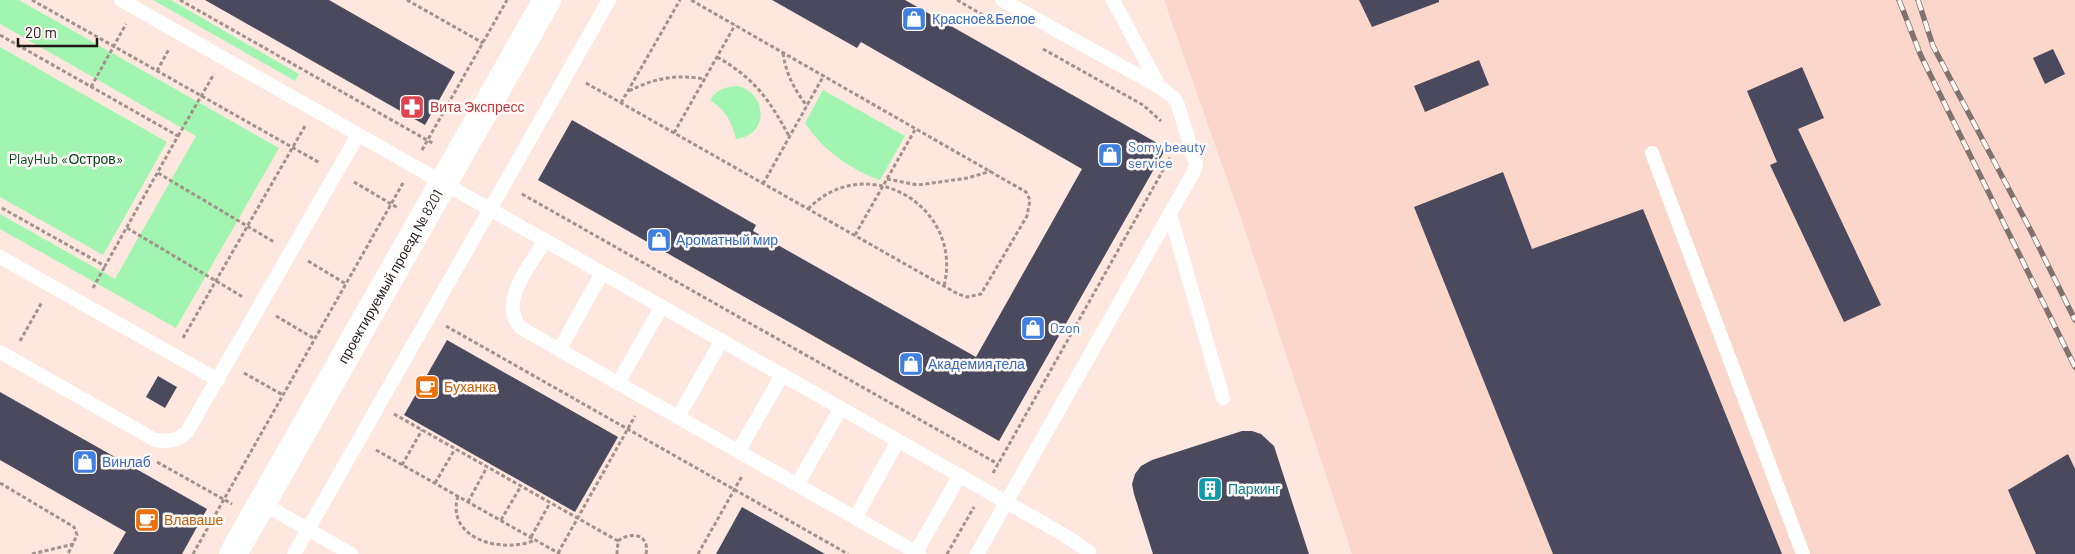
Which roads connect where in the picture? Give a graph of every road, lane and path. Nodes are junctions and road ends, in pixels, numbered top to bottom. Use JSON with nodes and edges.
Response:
{"nodes":[{"id":1,"x":32,"y":0,"type":"edge"},
{"id":2,"x":121,"y":0,"type":"edge"},
{"id":3,"x":180,"y":0,"type":"edge"},
{"id":4,"x":407,"y":0,"type":"edge"},
{"id":5,"x":507,"y":0,"type":"edge"},
{"id":6,"x":548,"y":0,"type":"edge"},
{"id":7,"x":609,"y":0,"type":"edge"},
{"id":8,"x":680,"y":0,"type":"edge"},
{"id":9,"x":691,"y":0,"type":"edge"},
{"id":10,"x":957,"y":0,"type":"edge"},
{"id":11,"x":1002,"y":0,"type":"edge"},
{"id":12,"x":1113,"y":0,"type":"edge"},
{"id":13,"x":136,"y":8,"type":"junction"},
{"id":14,"x":991,"y":19,"type":"dead end"},
{"id":15,"x":735,"y":25,"type":"junction"},
{"id":16,"x":0,"y":35,"type":"edge"},
{"id":17,"x":483,"y":43,"type":"junction"},
{"id":18,"x":114,"y":46,"type":"junction"},
{"id":19,"x":1042,"y":48,"type":"dead end"},
{"id":20,"x":783,"y":52,"type":"junction"},
{"id":21,"x":717,"y":57,"type":"junction"},
{"id":22,"x":223,"y":58,"type":"junction"},
{"id":23,"x":568,"y":73,"type":"junction"},
{"id":24,"x":824,"y":76,"type":"junction"},
{"id":25,"x":705,"y":79,"type":"junction"},
{"id":26,"x":328,"y":84,"type":"junction"},
{"id":27,"x":91,"y":87,"type":"junction"},
{"id":28,"x":1161,"y":88,"type":"junction"},
{"id":29,"x":628,"y":92,"type":"junction"},
{"id":30,"x":201,"y":96,"type":"junction"},
{"id":31,"x":621,"y":103,"type":"junction"},
{"id":32,"x":807,"y":106,"type":"junction"},
{"id":33,"x":314,"y":110,"type":"junction"},
{"id":34,"x":1165,"y":125,"type":"dead end"},
{"id":35,"x":916,"y":128,"type":"junction"},
{"id":36,"x":674,"y":133,"type":"junction"},
{"id":37,"x":358,"y":135,"type":"junction"},
{"id":38,"x":178,"y":136,"type":"junction"},
{"id":39,"x":790,"y":137,"type":"junction"},
{"id":40,"x":427,"y":140,"type":"junction"},
{"id":41,"x":292,"y":148,"type":"junction"},
{"id":42,"x":1173,"y":152,"type":"dead end"},
{"id":43,"x":1652,"y":153,"type":"dead end"},
{"id":44,"x":458,"y":158,"type":"junction"},
{"id":45,"x":413,"y":166,"type":"junction"},
{"id":46,"x":992,"y":170,"type":"junction"},
{"id":47,"x":158,"y":172,"type":"junction"},
{"id":48,"x":337,"y":173,"type":"junction"},
{"id":49,"x":887,"y":179,"type":"junction"},
{"id":50,"x":444,"y":183,"type":"junction"},
{"id":51,"x":505,"y":184,"type":"junction"},
{"id":52,"x":763,"y":184,"type":"junction"},
{"id":53,"x":883,"y":185,"type":"junction"},
{"id":54,"x":392,"y":204,"type":"junction"},
{"id":55,"x":0,"y":207,"type":"edge"},
{"id":56,"x":490,"y":209,"type":"junction"},
{"id":57,"x":808,"y":209,"type":"junction"},
{"id":58,"x":1170,"y":214,"type":"junction"},
{"id":59,"x":422,"y":221,"type":"junction"},
{"id":60,"x":248,"y":226,"type":"junction"},
{"id":61,"x":126,"y":228,"type":"junction"},
{"id":62,"x":854,"y":235,"type":"junction"},
{"id":63,"x":545,"y":240,"type":"junction"},
{"id":64,"x":292,"y":252,"type":"junction"},
{"id":65,"x":0,"y":257,"type":"edge"},
{"id":66,"x":602,"y":273,"type":"junction"},
{"id":67,"x":216,"y":281,"type":"junction"},
{"id":68,"x":346,"y":284,"type":"junction"},
{"id":69,"x":51,"y":286,"type":"junction"},
{"id":70,"x":944,"y":286,"type":"junction"},
{"id":71,"x":662,"y":306,"type":"junction"},
{"id":72,"x":260,"y":307,"type":"junction"},
{"id":73,"x":429,"y":316,"type":"junction"},
{"id":74,"x":315,"y":339,"type":"junction"},
{"id":75,"x":722,"y":340,"type":"junction"},
{"id":76,"x":558,"y":350,"type":"junction"},
{"id":77,"x":5,"y":355,"type":"edge"},
{"id":78,"x":173,"y":355,"type":"junction"},
{"id":79,"x":782,"y":375,"type":"junction"},
{"id":80,"x":218,"y":380,"type":"junction"},
{"id":81,"x":618,"y":383,"type":"junction"},
{"id":82,"x":1223,"y":398,"type":"dead end"},
{"id":83,"x":645,"y":399,"type":"junction"},
{"id":84,"x":378,"y":405,"type":"junction"},
{"id":85,"x":841,"y":408,"type":"junction"},
{"id":86,"x":678,"y":417,"type":"junction"},
{"id":87,"x":628,"y":429,"type":"junction"},
{"id":88,"x":422,"y":430,"type":"junction"},
{"id":89,"x":359,"y":440,"type":"junction"},
{"id":90,"x":898,"y":441,"type":"junction"},
{"id":91,"x":455,"y":449,"type":"junction"},
{"id":92,"x":738,"y":452,"type":"junction"},
{"id":93,"x":752,"y":459,"type":"junction"},
{"id":94,"x":155,"y":461,"type":"dead end"},
{"id":95,"x":402,"y":464,"type":"junction"},
{"id":96,"x":998,"y":464,"type":"junction"},
{"id":97,"x":488,"y":467,"type":"junction"},
{"id":98,"x":960,"y":476,"type":"junction"},
{"id":99,"x":0,"y":483,"type":"edge"},
{"id":100,"x":435,"y":483,"type":"junction"},
{"id":101,"x":797,"y":485,"type":"junction"},
{"id":102,"x":521,"y":486,"type":"junction"},
{"id":103,"x":984,"y":489,"type":"junction"},
{"id":104,"x":734,"y":490,"type":"junction"},
{"id":105,"x":458,"y":496,"type":"junction"},
{"id":106,"x":224,"y":500,"type":"junction"},
{"id":107,"x":468,"y":502,"type":"junction"},
{"id":108,"x":1007,"y":502,"type":"junction"},
{"id":109,"x":550,"y":503,"type":"junction"},
{"id":110,"x":258,"y":510,"type":"junction"},
{"id":111,"x":577,"y":518,"type":"junction"},
{"id":112,"x":855,"y":518,"type":"junction"},
{"id":113,"x":501,"y":520,"type":"junction"},
{"id":114,"x":308,"y":530,"type":"junction"},
{"id":115,"x":530,"y":537,"type":"junction"},
{"id":116,"x":535,"y":540,"type":"junction"},
{"id":117,"x":618,"y":541,"type":"junction"},
{"id":118,"x":474,"y":542,"type":"dead end"},
{"id":119,"x":74,"y":544,"type":"junction"},
{"id":120,"x":519,"y":550,"type":"dead end"},
{"id":121,"x":1089,"y":552,"type":"dead end"},
{"id":122,"x":559,"y":553,"type":"edge"},
{"id":123,"x":918,"y":553,"type":"edge"},
{"id":124,"x":32,"y":554,"type":"edge"},
{"id":125,"x":68,"y":554,"type":"edge"},
{"id":126,"x":193,"y":554,"type":"edge"},
{"id":127,"x":233,"y":554,"type":"edge"},
{"id":128,"x":294,"y":554,"type":"edge"},
{"id":129,"x":351,"y":554,"type":"edge"},
{"id":130,"x":617,"y":554,"type":"edge"},
{"id":131,"x":646,"y":554,"type":"edge"},
{"id":132,"x":698,"y":554,"type":"edge"},
{"id":133,"x":848,"y":554,"type":"edge"},
{"id":134,"x":947,"y":554,"type":"edge"},
{"id":135,"x":977,"y":554,"type":"edge"},
{"id":136,"x":1803,"y":554,"type":"edge"}],
"edges":[{"from":1,"to":18,"type":"path"},
{"from":2,"to":13,"type":"lane"},
{"from":3,"to":26,"type":"path"},
{"from":4,"to":17,"type":"path"},
{"from":5,"to":17,"type":"path"},
{"from":6,"to":44,"type":"street","name":"проектируемый проезд № 8201"},
{"from":7,"to":23,"type":"lane"},
{"from":8,"to":29,"type":"path"},
{"from":9,"to":15,"type":"path"},
{"from":10,"to":14,"type":"path"},
{"from":11,"to":28,"type":"lane"},
{"from":12,"to":28,"type":"lane"},
{"from":13,"to":18,"type":"path"},
{"from":13,"to":22,"type":"lane"},
{"from":15,"to":20,"type":"path"},
{"from":15,"to":21,"type":"path"},
{"from":16,"to":27,"type":"path"},
{"from":17,"to":40,"type":"path"},
{"from":18,"to":27,"type":"path"},
{"from":18,"to":30,"type":"path"},
{"from":19,"to":34,"type":"path"},
{"from":20,"to":24,"type":"path"},
{"from":20,"to":32,"type":"path"},
{"from":21,"to":25,"type":"path"},
{"from":21,"to":39,"type":"path"},
{"from":22,"to":30,"type":"path"},
{"from":22,"to":33,"type":"lane"},
{"from":23,"to":31,"type":"path"},
{"from":23,"to":51,"type":"lane"},
{"from":24,"to":32,"type":"path"},
{"from":24,"to":35,"type":"path"},
{"from":25,"to":29,"type":"path"},
{"from":25,"to":36,"type":"path"},
{"from":26,"to":33,"type":"path"},
{"from":26,"to":40,"type":"path"},
{"from":27,"to":38,"type":"path"},
{"from":28,"to":58,"type":"lane"},
{"from":29,"to":31,"type":"path"},
{"from":30,"to":38,"type":"path"},
{"from":30,"to":41,"type":"path"},
{"from":31,"to":36,"type":"path"},
{"from":32,"to":39,"type":"path"},
{"from":33,"to":37,"type":"lane"},
{"from":33,"to":41,"type":"path"},
{"from":35,"to":46,"type":"path"},
{"from":35,"to":49,"type":"path"},
{"from":36,"to":52,"type":"path"},
{"from":37,"to":45,"type":"lane"},
{"from":37,"to":48,"type":"lane"},
{"from":38,"to":47,"type":"path"},
{"from":39,"to":52,"type":"path"},
{"from":40,"to":44,"type":"path"},
{"from":40,"to":45,"type":"path"},
{"from":41,"to":48,"type":"path"},
{"from":41,"to":60,"type":"path"},
{"from":42,"to":96,"type":"path"},
{"from":43,"to":136,"type":"lane"},
{"from":44,"to":50,"type":"street","name":"проектируемый проезд № 8201"},
{"from":45,"to":50,"type":"lane"},
{"from":45,"to":54,"type":"path"},
{"from":46,"to":49,"type":"path"},
{"from":46,"to":70,"type":"path"},
{"from":47,"to":60,"type":"path"},
{"from":47,"to":61,"type":"path"},
{"from":48,"to":54,"type":"path"},
{"from":48,"to":64,"type":"lane"},
{"from":49,"to":53,"type":"path"},
{"from":50,"to":56,"type":"lane"},
{"from":50,"to":59,"type":"street","name":"проектируемый проезд № 8201"},
{"from":51,"to":56,"type":"lane"},
{"from":51,"to":96,"type":"path"},
{"from":52,"to":57,"type":"path"},
{"from":53,"to":57,"type":"path"},
{"from":53,"to":62,"type":"path"},
{"from":53,"to":70,"type":"path"},
{"from":54,"to":59,"type":"path"},
{"from":54,"to":68,"type":"path"},
{"from":55,"to":61,"type":"path"},
{"from":56,"to":63,"type":"lane"},
{"from":56,"to":73,"type":"lane"},
{"from":57,"to":62,"type":"path"},
{"from":58,"to":82,"type":"lane"},
{"from":58,"to":108,"type":"lane"},
{"from":59,"to":110,"type":"street","name":"проектируемый проезд № 8201"},
{"from":60,"to":64,"type":"path"},
{"from":60,"to":67,"type":"path"},
{"from":61,"to":67,"type":"path"},
{"from":62,"to":70,"type":"path"},
{"from":63,"to":66,"type":"lane"},
{"from":63,"to":76,"type":"lane"},
{"from":64,"to":68,"type":"path"},
{"from":64,"to":72,"type":"lane"},
{"from":65,"to":69,"type":"lane"},
{"from":66,"to":71,"type":"lane"},
{"from":66,"to":76,"type":"lane"},
{"from":67,"to":72,"type":"path"},
{"from":67,"to":78,"type":"path"},
{"from":68,"to":74,"type":"path"},
{"from":69,"to":77,"type":"path"},
{"from":69,"to":78,"type":"lane"},
{"from":71,"to":75,"type":"lane"},
{"from":71,"to":81,"type":"lane"},
{"from":72,"to":74,"type":"path"},
{"from":72,"to":80,"type":"lane"},
{"from":73,"to":84,"type":"lane"},
{"from":73,"to":87,"type":"path"},
{"from":74,"to":106,"type":"path"},
{"from":75,"to":79,"type":"lane"},
{"from":75,"to":86,"type":"lane"},
{"from":76,"to":81,"type":"lane"},
{"from":77,"to":80,"type":"lane"},
{"from":78,"to":80,"type":"lane"},
{"from":79,"to":85,"type":"lane"},
{"from":79,"to":92,"type":"lane"},
{"from":81,"to":83,"type":"lane"},
{"from":83,"to":86,"type":"lane"},
{"from":83,"to":87,"type":"path"},
{"from":84,"to":88,"type":"path"},
{"from":84,"to":89,"type":"lane"},
{"from":85,"to":90,"type":"lane"},
{"from":85,"to":101,"type":"lane"},
{"from":86,"to":92,"type":"lane"},
{"from":87,"to":104,"type":"path"},
{"from":87,"to":111,"type":"path"},
{"from":88,"to":91,"type":"path"},
{"from":88,"to":95,"type":"path"},
{"from":89,"to":95,"type":"path"},
{"from":89,"to":114,"type":"lane"},
{"from":90,"to":98,"type":"lane"},
{"from":90,"to":112,"type":"lane"},
{"from":91,"to":97,"type":"path"},
{"from":91,"to":100,"type":"path"},
{"from":92,"to":93,"type":"lane"},
{"from":93,"to":101,"type":"lane"},
{"from":93,"to":104,"type":"path"},
{"from":94,"to":106,"type":"path"},
{"from":95,"to":100,"type":"path"},
{"from":96,"to":103,"type":"path"},
{"from":97,"to":102,"type":"path"},
{"from":97,"to":107,"type":"path"},
{"from":98,"to":103,"type":"lane"},
{"from":98,"to":123,"type":"lane"},
{"from":99,"to":119,"type":"path"},
{"from":100,"to":105,"type":"path"},
{"from":101,"to":112,"type":"lane"},
{"from":102,"to":109,"type":"path"},
{"from":102,"to":113,"type":"path"},
{"from":103,"to":108,"type":"lane"},
{"from":103,"to":134,"type":"path"},
{"from":104,"to":132,"type":"path"},
{"from":104,"to":133,"type":"path"},
{"from":105,"to":107,"type":"path"},
{"from":105,"to":118,"type":"path"},
{"from":106,"to":110,"type":"path"},
{"from":106,"to":126,"type":"path"},
{"from":107,"to":113,"type":"path"},
{"from":108,"to":121,"type":"lane"},
{"from":108,"to":135,"type":"lane"},
{"from":109,"to":111,"type":"path"},
{"from":109,"to":115,"type":"path"},
{"from":110,"to":114,"type":"lane"},
{"from":110,"to":127,"type":"street","name":"проектируемый проезд № 8201"},
{"from":111,"to":117,"type":"path"},
{"from":111,"to":122,"type":"path"},
{"from":112,"to":123,"type":"lane"},
{"from":113,"to":115,"type":"path"},
{"from":114,"to":128,"type":"lane"},
{"from":114,"to":129,"type":"lane"},
{"from":115,"to":116,"type":"path"},
{"from":116,"to":120,"type":"path"},
{"from":116,"to":122,"type":"path"},
{"from":117,"to":130,"type":"path"},
{"from":117,"to":131,"type":"path"},
{"from":119,"to":124,"type":"path"},
{"from":119,"to":125,"type":"path"}]}
